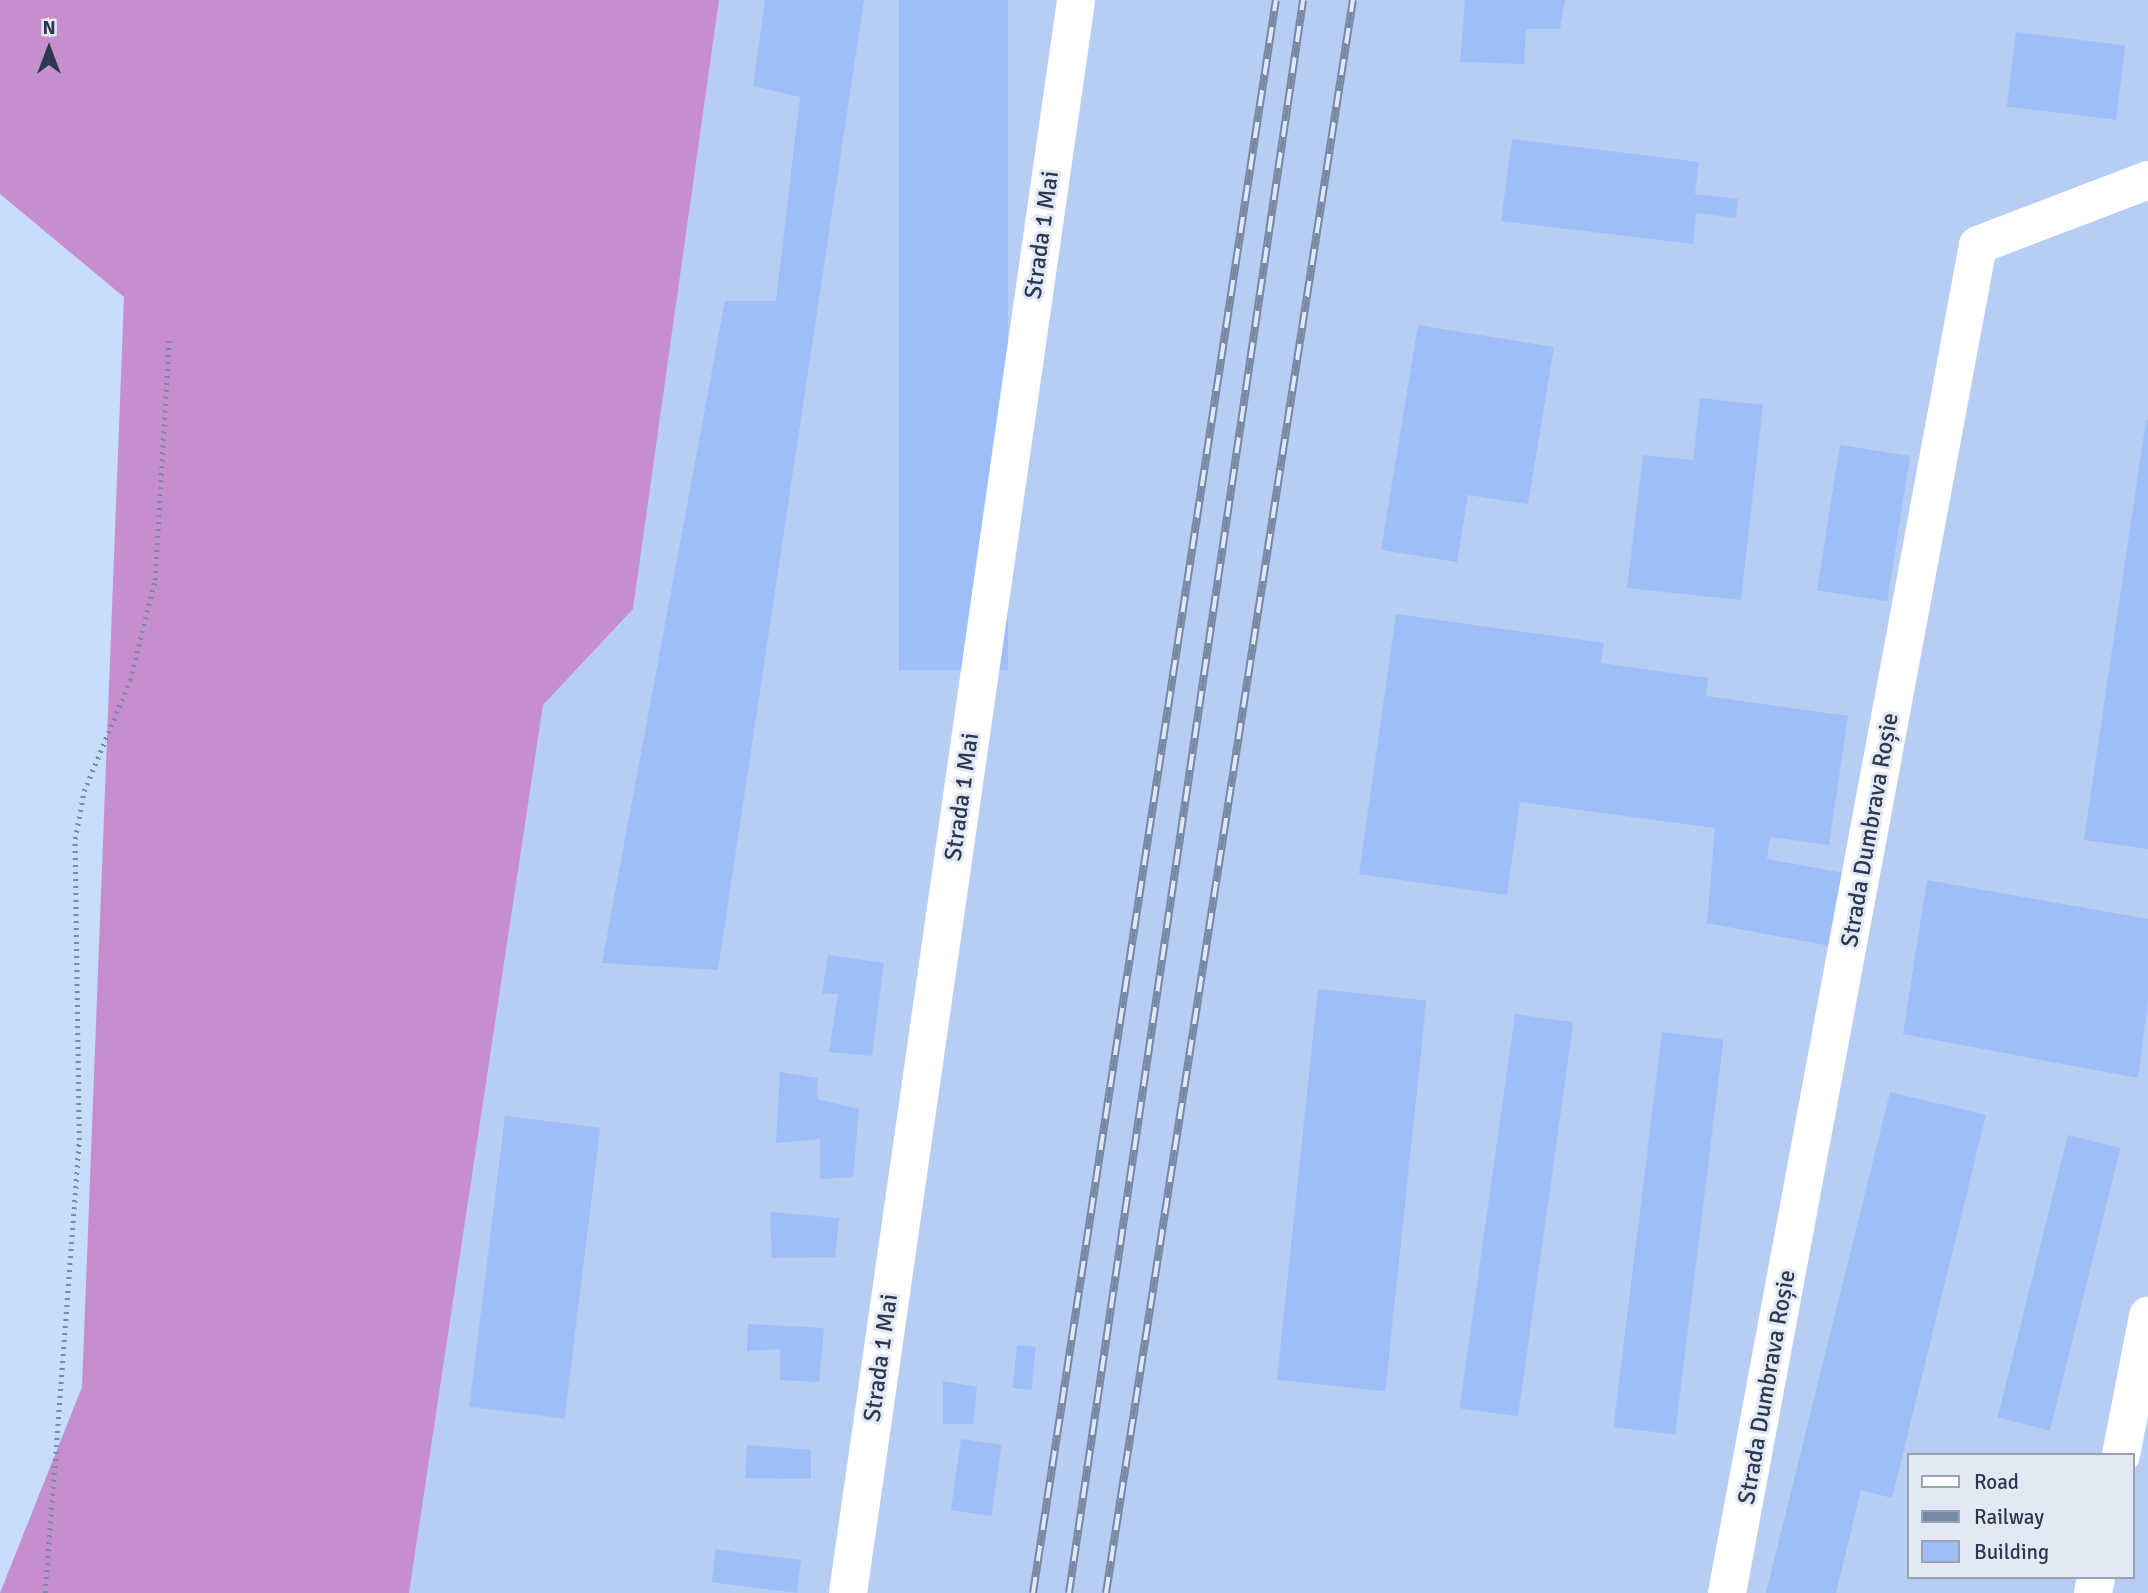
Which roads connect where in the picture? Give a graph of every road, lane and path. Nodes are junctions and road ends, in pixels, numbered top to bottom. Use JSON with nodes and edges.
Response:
{"nodes":[{"id":1,"x":1076,"y":0,"type":"edge"},
{"id":2,"x":2148,"y":180,"type":"edge"},
{"id":3,"x":169,"y":338,"type":"dead end"},
{"id":4,"x":2148,"y":1316,"type":"edge"},
{"id":5,"x":2121,"y":1453,"type":"edge"},
{"id":6,"x":46,"y":1593,"type":"edge"},
{"id":7,"x":848,"y":1593,"type":"edge"},
{"id":8,"x":1727,"y":1593,"type":"edge"}],
"edges":[{"from":1,"to":7,"type":"main road","name":"Strada 1 Mai"},
{"from":2,"to":8,"type":"main road","name":"Strada Dumbrava Roșie"},
{"from":3,"to":6,"type":"path"},
{"from":4,"to":5,"type":"main road"}]}
